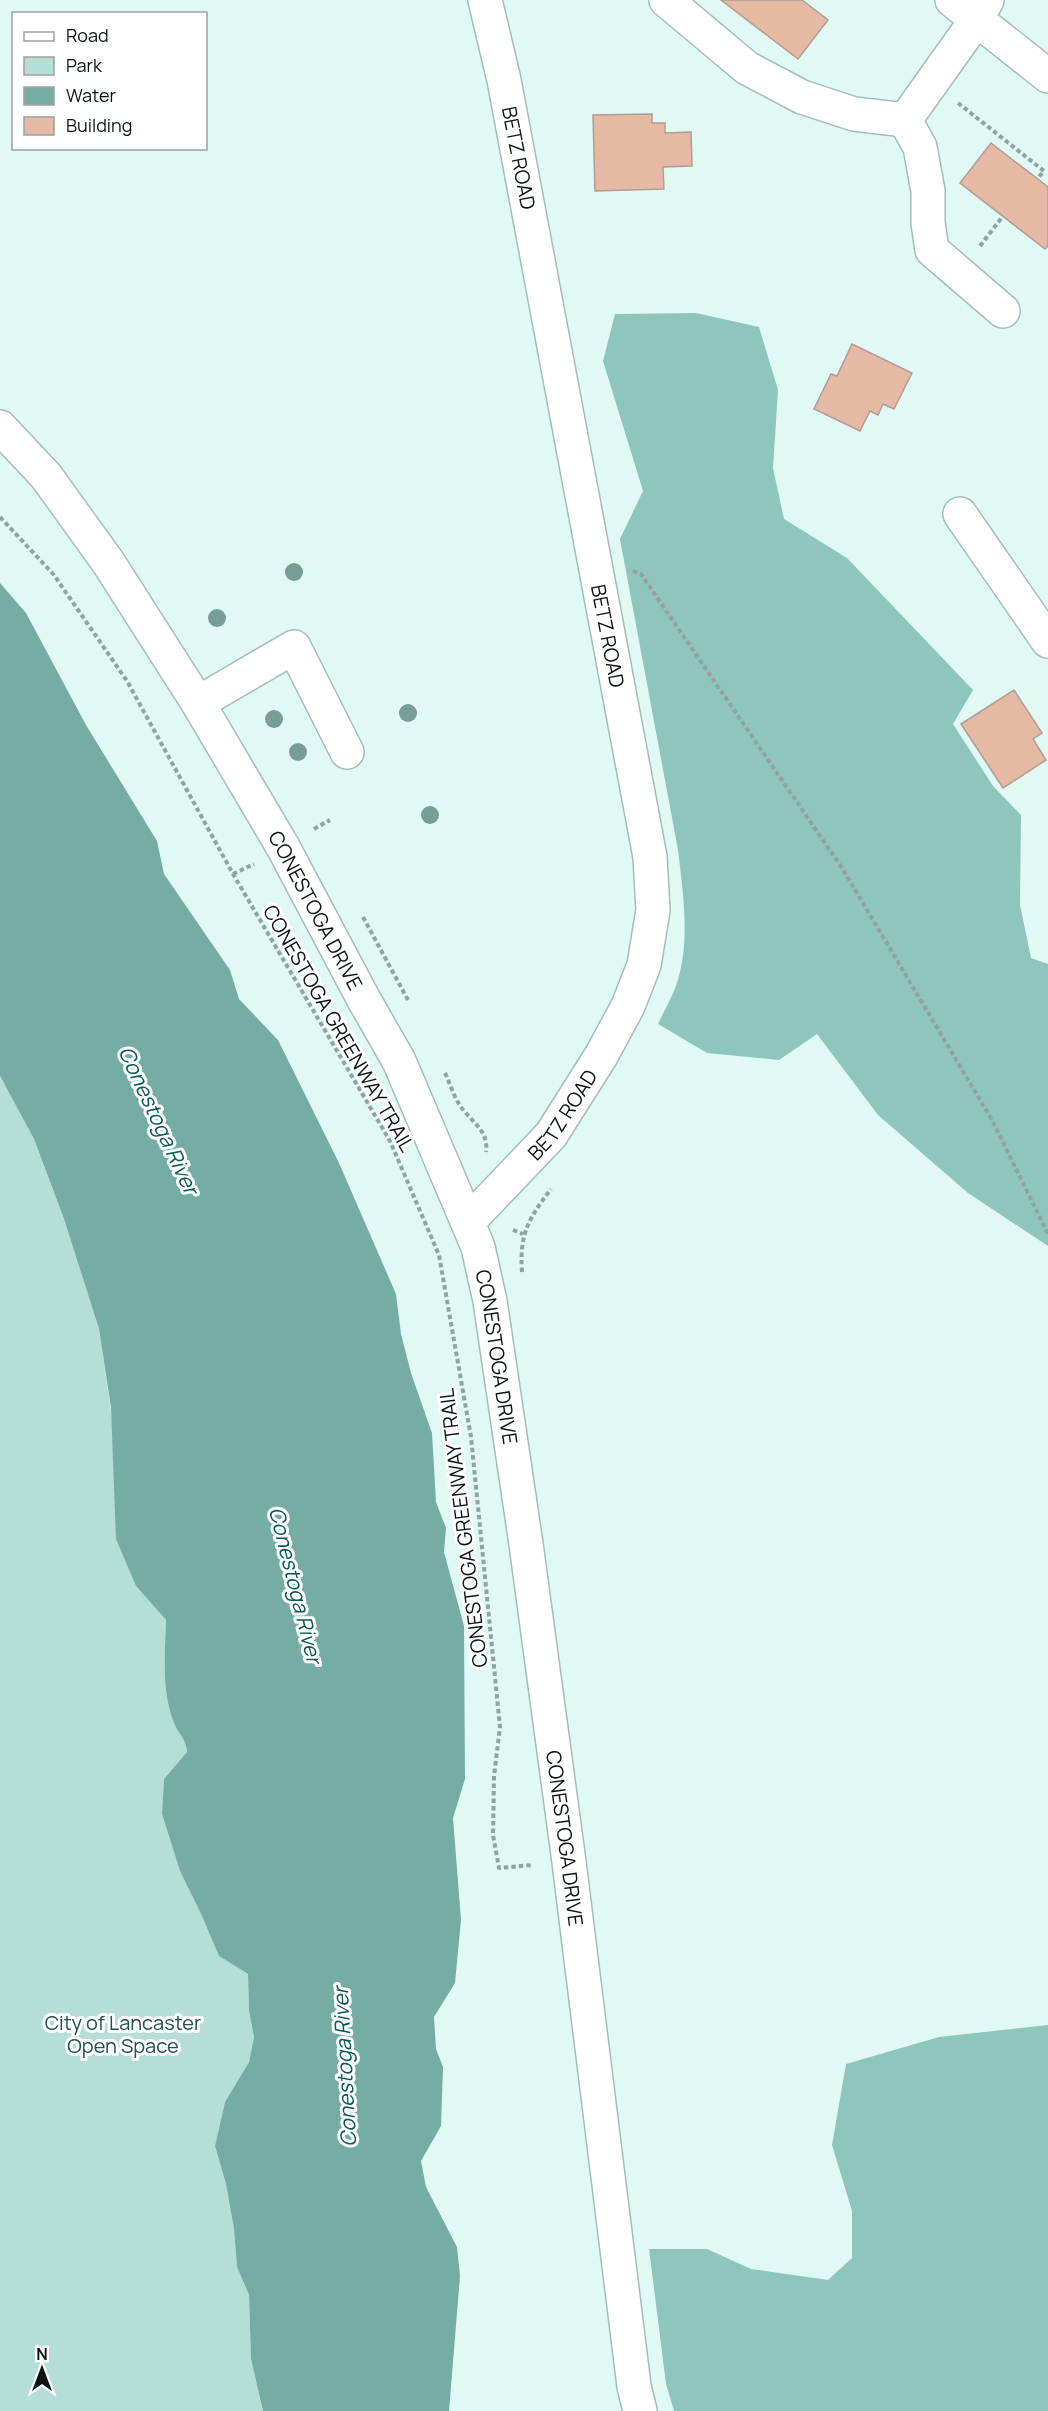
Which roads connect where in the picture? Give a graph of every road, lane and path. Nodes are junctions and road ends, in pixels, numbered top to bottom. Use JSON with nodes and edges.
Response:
{"nodes":[{"id":1,"x":485,"y":0,"type":"edge"},
{"id":2,"x":666,"y":0,"type":"edge"},
{"id":3,"x":972,"y":6,"type":"edge"},
{"id":4,"x":1048,"y":76,"type":"edge"},
{"id":5,"x":932,"y":82,"type":"junction"},
{"id":6,"x":905,"y":120,"type":"junction"},
{"id":7,"x":1037,"y":179,"type":"dead end"},
{"id":8,"x":1003,"y":311,"type":"dead end"},
{"id":9,"x":0,"y":428,"type":"edge"},
{"id":10,"x":960,"y":514,"type":"dead end"},
{"id":11,"x":0,"y":517,"type":"edge"},
{"id":12,"x":596,"y":570,"type":"junction"},
{"id":13,"x":1048,"y":641,"type":"edge"},
{"id":14,"x":198,"y":703,"type":"junction"},
{"id":15,"x":347,"y":752,"type":"dead end"},
{"id":16,"x":330,"y":820,"type":"dead end"},
{"id":17,"x":306,"y":835,"type":"dead end"},
{"id":18,"x":254,"y":863,"type":"dead end"},
{"id":19,"x":233,"y":874,"type":"junction"},
{"id":20,"x":557,"y":1181,"type":"dead end"},
{"id":21,"x":469,"y":1221,"type":"junction"},
{"id":22,"x":513,"y":1230,"type":"dead end"},
{"id":23,"x":523,"y":1234,"type":"junction"},
{"id":24,"x":1048,"y":1234,"type":"edge"},
{"id":25,"x":522,"y":1277,"type":"dead end"},
{"id":26,"x":499,"y":1868,"type":"dead end"},
{"id":27,"x":640,"y":2411,"type":"edge"}],
"edges":[{"from":1,"to":12,"type":"street","name":"BETZ ROAD"},
{"from":2,"to":6,"type":"street"},
{"from":3,"to":4,"type":"street"},
{"from":3,"to":5,"type":"street"},
{"from":5,"to":6,"type":"street"},
{"from":5,"to":7,"type":"path"},
{"from":6,"to":8,"type":"street"},
{"from":9,"to":14,"type":"street","name":"CONESTOGA DRIVE"},
{"from":10,"to":13,"type":"street"},
{"from":11,"to":19,"type":"path","name":"CONESTOGA GREENWAY TRAIL"},
{"from":12,"to":21,"type":"street","name":"BETZ ROAD"},
{"from":12,"to":24,"type":"path"},
{"from":14,"to":15,"type":"street"},
{"from":14,"to":21,"type":"street","name":"CONESTOGA DRIVE"},
{"from":16,"to":17,"type":"path"},
{"from":18,"to":19,"type":"path"},
{"from":19,"to":26,"type":"path","name":"CONESTOGA GREENWAY TRAIL"},
{"from":20,"to":23,"type":"path"},
{"from":21,"to":27,"type":"street","name":"CONESTOGA DRIVE"},
{"from":22,"to":23,"type":"path"},
{"from":23,"to":25,"type":"path"}]}
